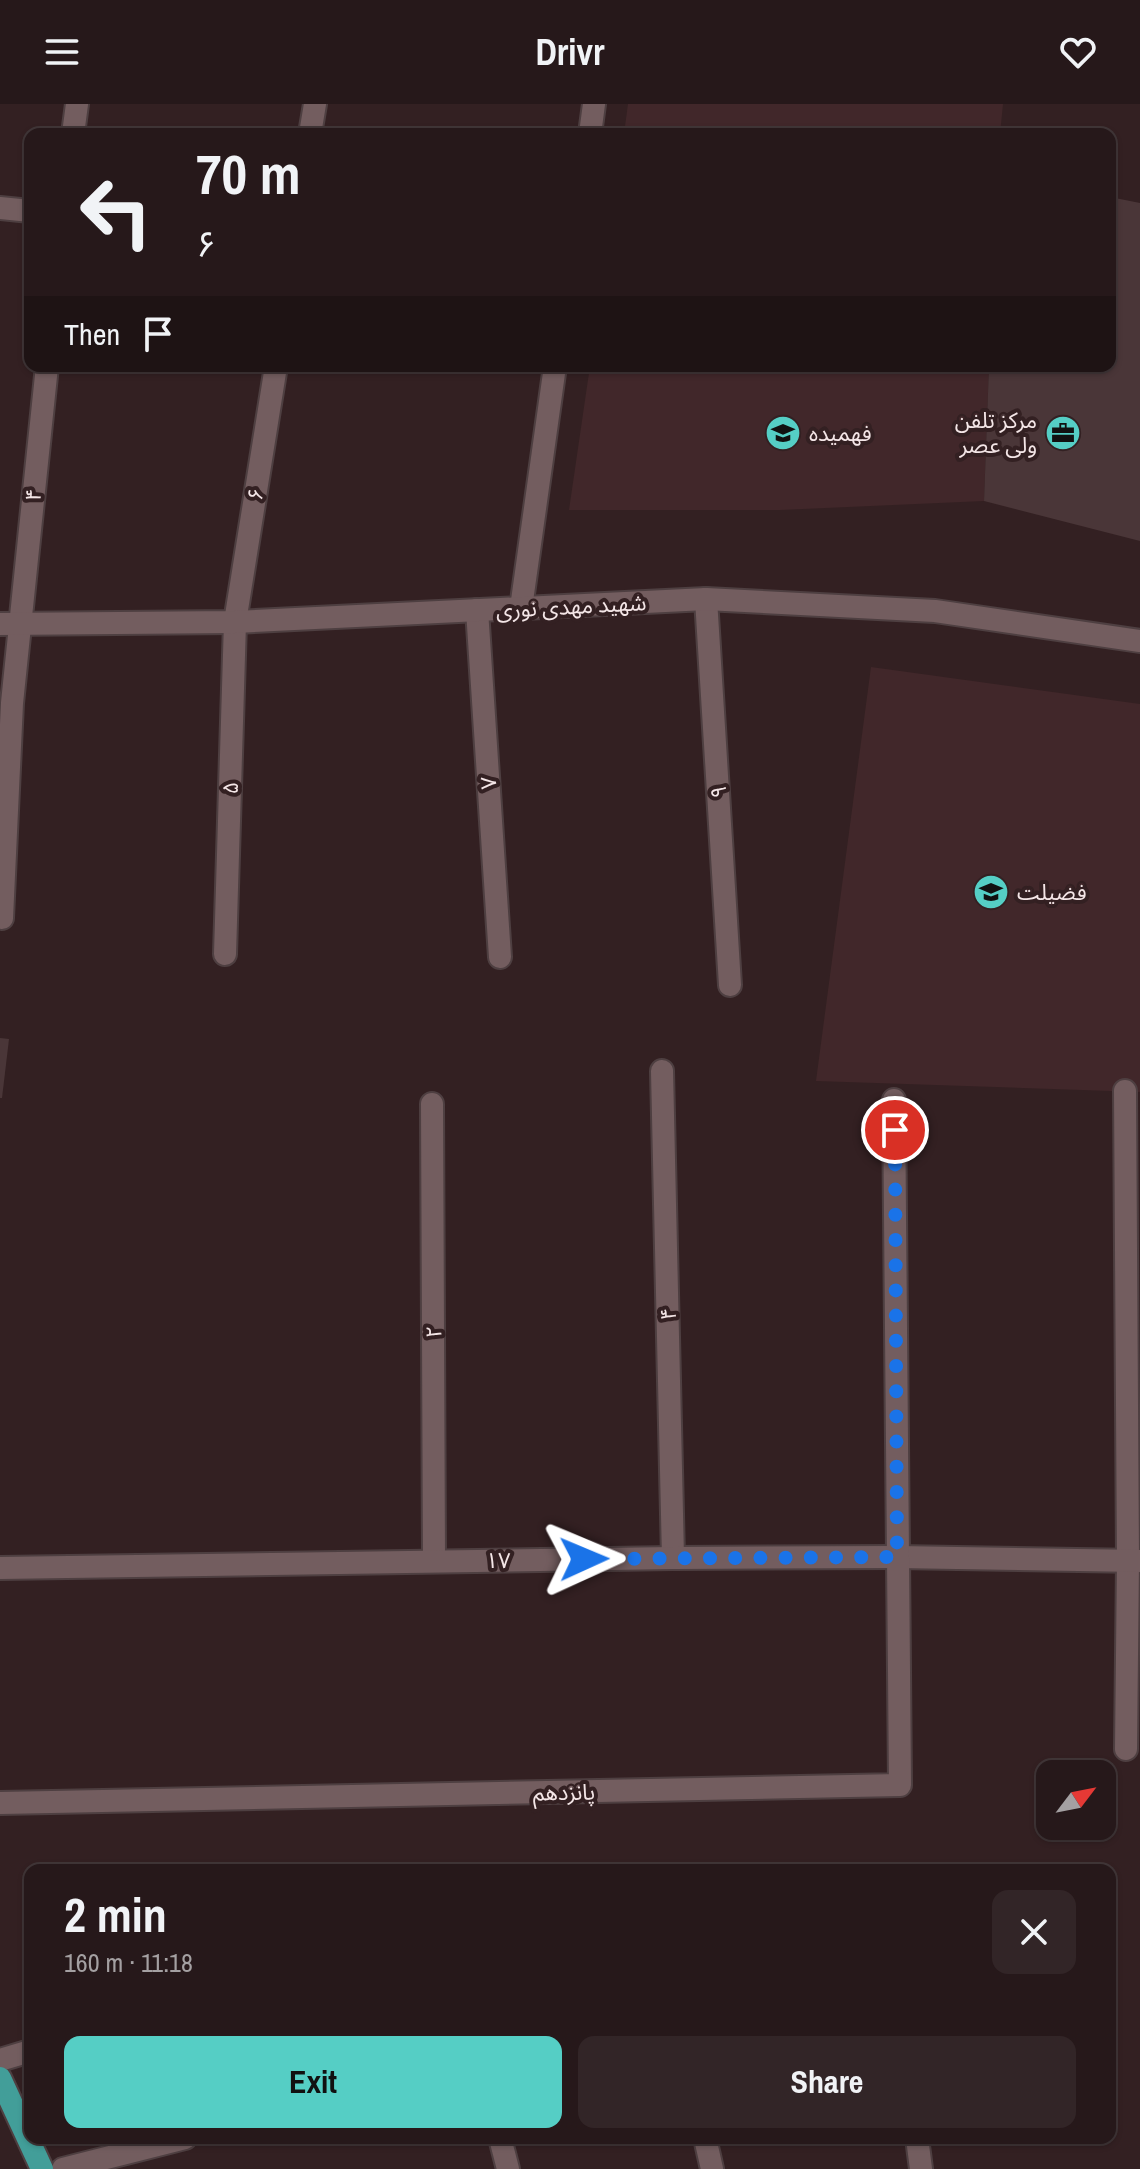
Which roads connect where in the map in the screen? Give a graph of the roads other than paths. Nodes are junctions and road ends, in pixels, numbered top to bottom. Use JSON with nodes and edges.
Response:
{"nodes":[{"id":1,"x":77,"y":104,"type":"edge"},
{"id":2,"x":315,"y":104,"type":"edge"},
{"id":3,"x":594,"y":104,"type":"edge"},
{"id":4,"x":74,"y":128,"type":"edge"},
{"id":5,"x":311,"y":128,"type":"edge"},
{"id":6,"x":591,"y":128,"type":"edge"},
{"id":7,"x":0,"y":208,"type":"edge"},
{"id":8,"x":24,"y":210,"type":"edge"},
{"id":9,"x":46,"y":372,"type":"edge"},
{"id":10,"x":275,"y":372,"type":"edge"},
{"id":11,"x":554,"y":372,"type":"edge"},
{"id":12,"x":706,"y":599,"type":"junction"},
{"id":13,"x":521,"y":608,"type":"junction"},
{"id":14,"x":477,"y":610,"type":"junction"},
{"id":15,"x":235,"y":622,"type":"junction"},
{"id":16,"x":10,"y":624,"type":"edge"},
{"id":17,"x":1140,"y":641,"type":"edge"},
{"id":18,"x":2,"y":918,"type":"edge"},
{"id":19,"x":225,"y":954,"type":"dead end"},
{"id":20,"x":500,"y":957,"type":"dead end"},
{"id":21,"x":730,"y":985,"type":"dead end"},
{"id":22,"x":662,"y":1071,"type":"dead end"},
{"id":23,"x":1125,"y":1091,"type":"dead end"},
{"id":24,"x":894,"y":1100,"type":"dead end"},
{"id":25,"x":432,"y":1104,"type":"dead end"},
{"id":26,"x":897,"y":1557,"type":"junction"},
{"id":27,"x":673,"y":1558,"type":"junction"},
{"id":28,"x":434,"y":1560,"type":"junction"},
{"id":29,"x":1134,"y":1561,"type":"edge"},
{"id":30,"x":0,"y":1568,"type":"edge"},
{"id":31,"x":1126,"y":1749,"type":"dead end"},
{"id":32,"x":0,"y":1803,"type":"edge"},
{"id":33,"x":24,"y":2053,"type":"edge"},
{"id":34,"x":0,"y":2060,"type":"edge"},
{"id":35,"x":0,"y":2078,"type":"edge"},
{"id":36,"x":24,"y":2130,"type":"edge"},
{"id":37,"x":30,"y":2144,"type":"edge"},
{"id":38,"x":161,"y":2144,"type":"edge"},
{"id":39,"x":502,"y":2144,"type":"edge"},
{"id":40,"x":706,"y":2144,"type":"edge"},
{"id":41,"x":918,"y":2144,"type":"edge"},
{"id":42,"x":42,"y":2169,"type":"edge"},
{"id":43,"x":63,"y":2169,"type":"edge"},
{"id":44,"x":508,"y":2169,"type":"edge"},
{"id":45,"x":712,"y":2169,"type":"edge"},
{"id":46,"x":921,"y":2169,"type":"edge"}],
"edges":[{"from":1,"to":4,"type":"street"},
{"from":2,"to":5,"type":"street"},
{"from":3,"to":6,"type":"street"},
{"from":7,"to":8,"type":"street"},
{"from":9,"to":16,"type":"street","name":"۴"},
{"from":10,"to":15,"type":"street","name":"۶"},
{"from":11,"to":13,"type":"street"},
{"from":12,"to":13,"type":"street","name":"شهید مهدی نوری"},
{"from":12,"to":17,"type":"street","name":"شهید مهدی نوری"},
{"from":12,"to":21,"type":"street","name":"۹"},
{"from":13,"to":14,"type":"street","name":"شهید مهدی نوری"},
{"from":14,"to":15,"type":"street","name":"شهید مهدی نوری"},
{"from":14,"to":20,"type":"street","name":"۷"},
{"from":15,"to":16,"type":"street","name":"شهید مهدی نوری"},
{"from":15,"to":19,"type":"street","name":"۵"},
{"from":16,"to":18,"type":"street","name":"۴"},
{"from":22,"to":27,"type":"street","name":"۴"},
{"from":23,"to":29,"type":"street"},
{"from":24,"to":26,"type":"street"},
{"from":25,"to":28,"type":"street","name":"۲"},
{"from":26,"to":27,"type":"street","name":"۱۷"},
{"from":26,"to":29,"type":"street","name":"۱۷"},
{"from":26,"to":32,"type":"street","name":"پانزدهم"},
{"from":27,"to":28,"type":"street","name":"۱۷"},
{"from":28,"to":30,"type":"street","name":"۱۷"},
{"from":29,"to":31,"type":"street"},
{"from":33,"to":34,"type":"street"},
{"from":35,"to":36,"type":"main road"},
{"from":37,"to":42,"type":"main road"},
{"from":38,"to":43,"type":"street"},
{"from":39,"to":44,"type":"street"},
{"from":40,"to":45,"type":"street"},
{"from":41,"to":46,"type":"street"}]}
